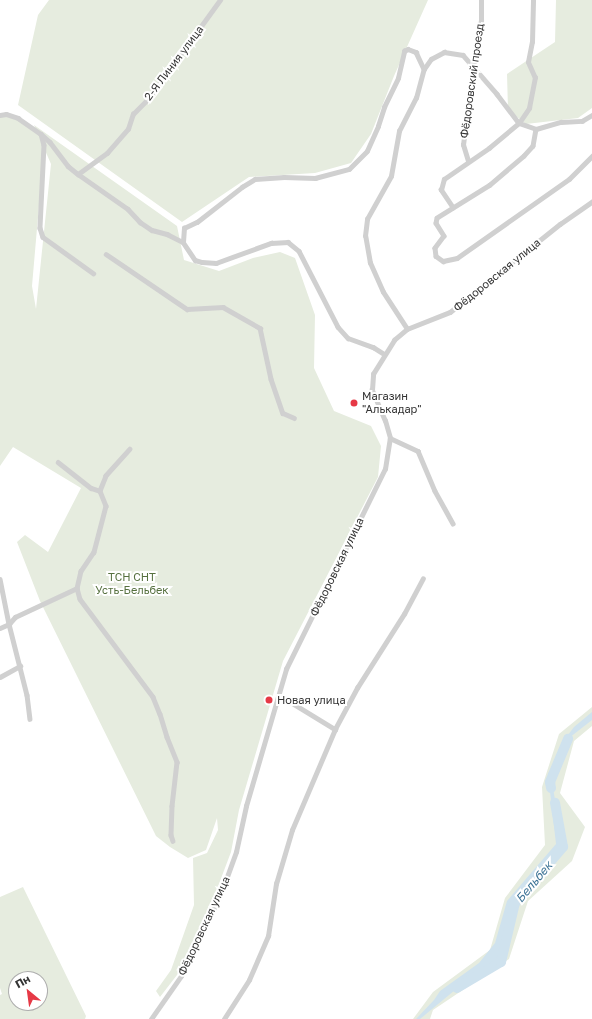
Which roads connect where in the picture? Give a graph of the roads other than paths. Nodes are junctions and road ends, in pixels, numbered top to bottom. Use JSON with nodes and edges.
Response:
{"nodes":[{"id":1,"x":220,"y":0,"type":"edge"},
{"id":2,"x":481,"y":0,"type":"edge"},
{"id":3,"x":533,"y":0,"type":"edge"},
{"id":4,"x":473,"y":67,"type":"junction"},
{"id":5,"x":424,"y":69,"type":"junction"},
{"id":6,"x":0,"y":115,"type":"edge"},
{"id":7,"x":592,"y":115,"type":"edge"},
{"id":8,"x":519,"y":123,"type":"junction"},
{"id":9,"x":536,"y":129,"type":"junction"},
{"id":10,"x":41,"y":134,"type":"junction"},
{"id":11,"x":592,"y":156,"type":"edge"},
{"id":12,"x":468,"y":161,"type":"junction"},
{"id":13,"x":78,"y":174,"type":"junction"},
{"id":14,"x":592,"y":202,"type":"edge"},
{"id":15,"x":453,"y":208,"type":"junction"},
{"id":16,"x":183,"y":242,"type":"junction"},
{"id":17,"x":106,"y":254,"type":"dead end"},
{"id":18,"x":93,"y":273,"type":"dead end"},
{"id":19,"x":407,"y":329,"type":"junction"},
{"id":20,"x":384,"y":354,"type":"junction"},
{"id":21,"x":294,"y":418,"type":"dead end"},
{"id":22,"x":390,"y":438,"type":"junction"},
{"id":23,"x":130,"y":449,"type":"dead end"},
{"id":24,"x":58,"y":462,"type":"dead end"},
{"id":25,"x":100,"y":491,"type":"junction"},
{"id":26,"x":453,"y":523,"type":"dead end"},
{"id":27,"x":0,"y":579,"type":"edge"},
{"id":28,"x":422,"y":579,"type":"dead end"},
{"id":29,"x":77,"y":588,"type":"junction"},
{"id":30,"x":9,"y":624,"type":"junction"},
{"id":31,"x":0,"y":628,"type":"edge"},
{"id":32,"x":20,"y":666,"type":"junction"},
{"id":33,"x":0,"y":677,"type":"edge"},
{"id":34,"x":279,"y":695,"type":"junction"},
{"id":35,"x":30,"y":719,"type":"dead end"},
{"id":36,"x":335,"y":728,"type":"junction"},
{"id":37,"x":173,"y":841,"type":"dead end"},
{"id":38,"x":151,"y":1019,"type":"edge"},
{"id":39,"x":224,"y":1019,"type":"edge"}],
"edges":[{"from":1,"to":13,"type":"street","name":"2-Я Линия улица"},
{"from":2,"to":4,"type":"street","name":"Фёдоровский проезд"},
{"from":3,"to":8,"type":"street"},
{"from":4,"to":5,"type":"street"},
{"from":4,"to":8,"type":"street"},
{"from":4,"to":12,"type":"street","name":"Фёдоровский проезд"},
{"from":5,"to":16,"type":"street"},
{"from":5,"to":19,"type":"street"},
{"from":6,"to":10,"type":"street"},
{"from":7,"to":9,"type":"street"},
{"from":8,"to":9,"type":"street"},
{"from":8,"to":12,"type":"street"},
{"from":9,"to":15,"type":"street"},
{"from":10,"to":13,"type":"street"},
{"from":10,"to":18,"type":"street"},
{"from":11,"to":15,"type":"street"},
{"from":12,"to":15,"type":"street"},
{"from":13,"to":16,"type":"street"},
{"from":14,"to":19,"type":"street","name":"Фёдоровская улица"},
{"from":16,"to":20,"type":"street"},
{"from":17,"to":21,"type":"street"},
{"from":19,"to":20,"type":"street","name":"Фёдоровская улица"},
{"from":20,"to":22,"type":"street","name":"Фёдоровская улица"},
{"from":22,"to":26,"type":"street"},
{"from":22,"to":34,"type":"street","name":"Фёдоровская улица"},
{"from":23,"to":25,"type":"street"},
{"from":24,"to":25,"type":"street"},
{"from":25,"to":29,"type":"street"},
{"from":27,"to":30,"type":"street"},
{"from":28,"to":36,"type":"street"},
{"from":29,"to":30,"type":"street"},
{"from":29,"to":37,"type":"street"},
{"from":30,"to":31,"type":"street"},
{"from":30,"to":32,"type":"street"},
{"from":32,"to":33,"type":"street"},
{"from":32,"to":35,"type":"street"},
{"from":34,"to":36,"type":"street"},
{"from":34,"to":38,"type":"street","name":"Фёдоровская улица"},
{"from":36,"to":39,"type":"street"}]}
